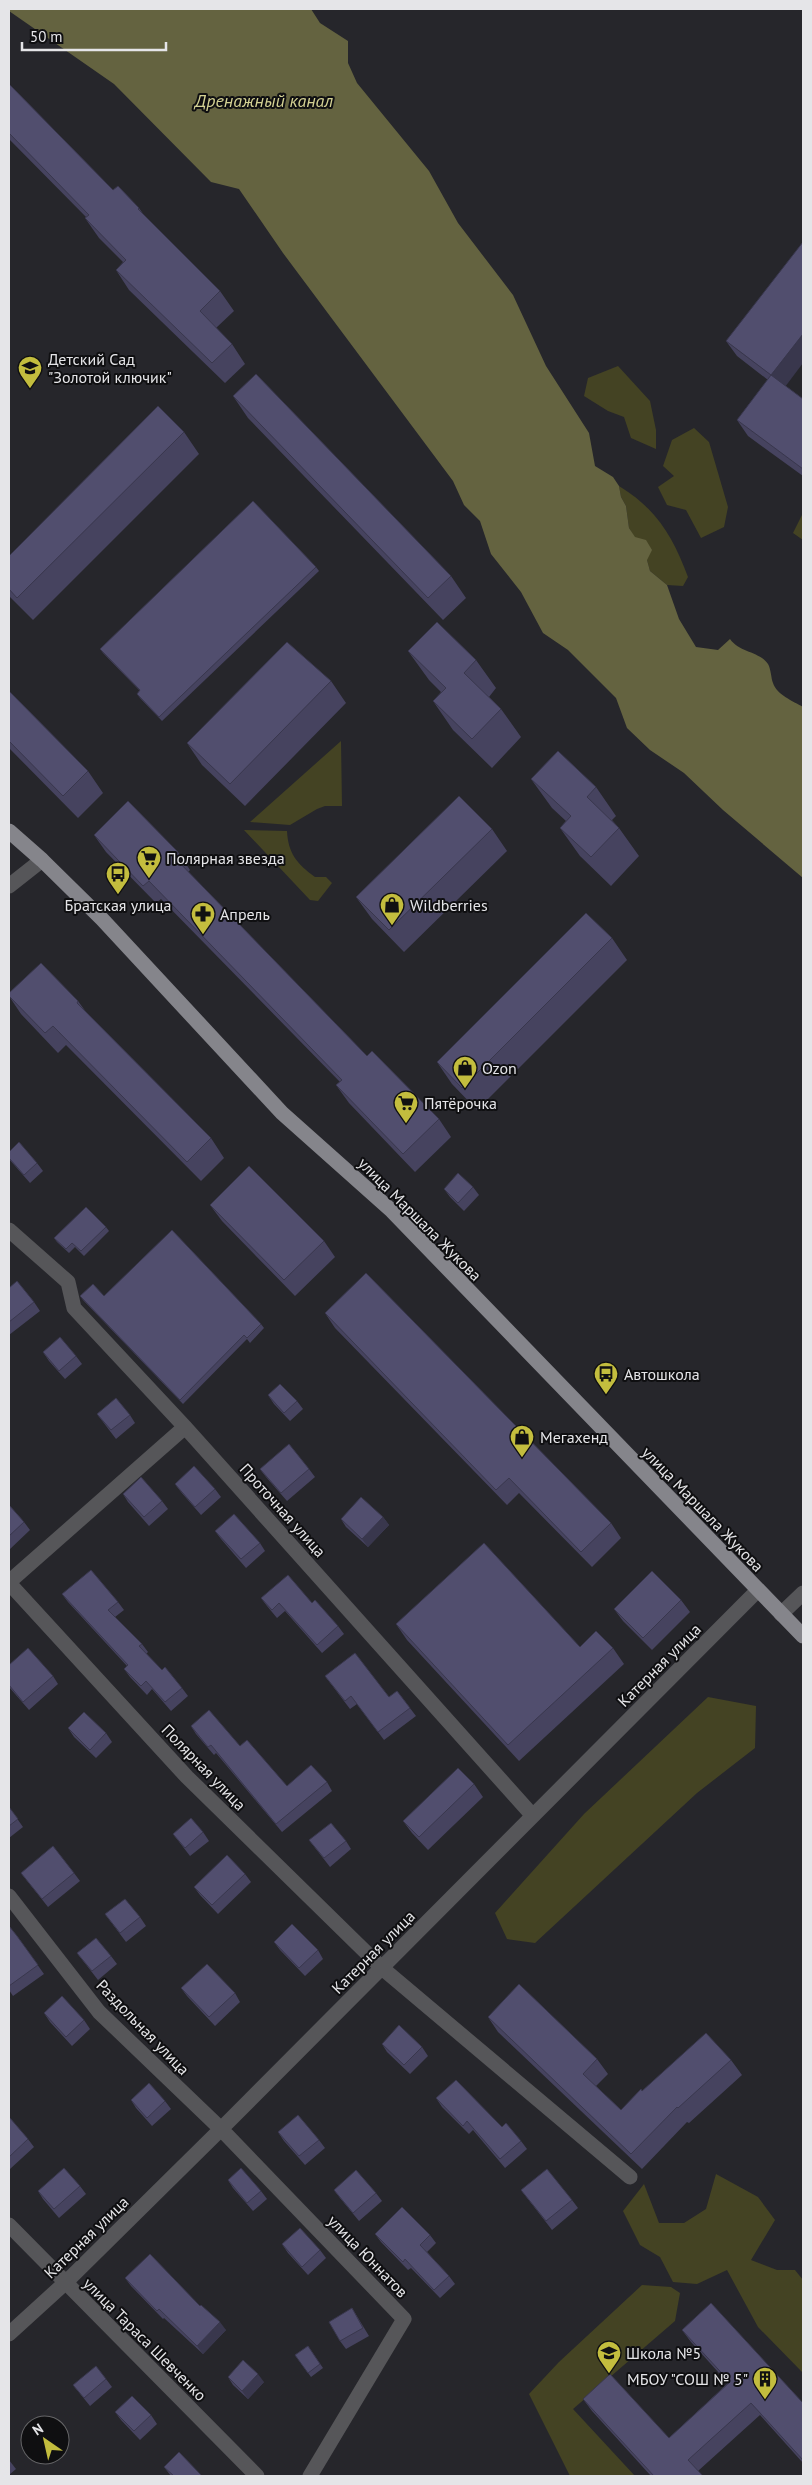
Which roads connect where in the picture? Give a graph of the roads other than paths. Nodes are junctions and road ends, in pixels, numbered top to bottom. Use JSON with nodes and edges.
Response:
{"nodes":[{"id":1,"x":9,"y":831,"type":"edge"},
{"id":2,"x":42,"y":860,"type":"junction"},
{"id":3,"x":9,"y":886,"type":"edge"},
{"id":4,"x":9,"y":1230,"type":"edge"},
{"id":5,"x":185,"y":1426,"type":"junction"},
{"id":6,"x":9,"y":1583,"type":"edge"},
{"id":7,"x":758,"y":1590,"type":"junction"},
{"id":8,"x":803,"y":1592,"type":"edge"},
{"id":9,"x":781,"y":1614,"type":"junction"},
{"id":10,"x":803,"y":1636,"type":"edge"},
{"id":11,"x":533,"y":1816,"type":"junction"},
{"id":12,"x":9,"y":1896,"type":"edge"},
{"id":13,"x":382,"y":1968,"type":"junction"},
{"id":14,"x":221,"y":2129,"type":"junction"},
{"id":15,"x":630,"y":2177,"type":"dead end"},
{"id":16,"x":9,"y":2225,"type":"edge"},
{"id":17,"x":65,"y":2283,"type":"junction"},
{"id":18,"x":9,"y":2334,"type":"edge"},
{"id":19,"x":257,"y":2476,"type":"edge"},
{"id":20,"x":310,"y":2476,"type":"edge"}],
"edges":[{"from":1,"to":2,"type":"main road","name":"улица Маршала Жукова"},
{"from":2,"to":3,"type":"street"},
{"from":2,"to":7,"type":"main road","name":"улица Маршала Жукова"},
{"from":4,"to":5,"type":"street","name":"Проточная улица"},
{"from":5,"to":6,"type":"street"},
{"from":5,"to":11,"type":"street","name":"Проточная улица"},
{"from":6,"to":13,"type":"street","name":"Полярная улица"},
{"from":7,"to":9,"type":"main road","name":"улица Маршала Жукова"},
{"from":7,"to":11,"type":"street","name":"Катерная улица"},
{"from":8,"to":9,"type":"street"},
{"from":9,"to":10,"type":"main road","name":"улица Маршала Жукова"},
{"from":11,"to":13,"type":"street","name":"Катерная улица"},
{"from":12,"to":14,"type":"street","name":"Раздольная улица"},
{"from":13,"to":14,"type":"street","name":"Катерная улица"},
{"from":13,"to":15,"type":"street"},
{"from":14,"to":17,"type":"street","name":"Катерная улица"},
{"from":14,"to":20,"type":"street","name":"улица Юннатов"},
{"from":16,"to":17,"type":"street","name":"улица Тараса Шевченко"},
{"from":17,"to":18,"type":"street","name":"Катерная улица"},
{"from":17,"to":19,"type":"street","name":"улица Тараса Шевченко"}]}
